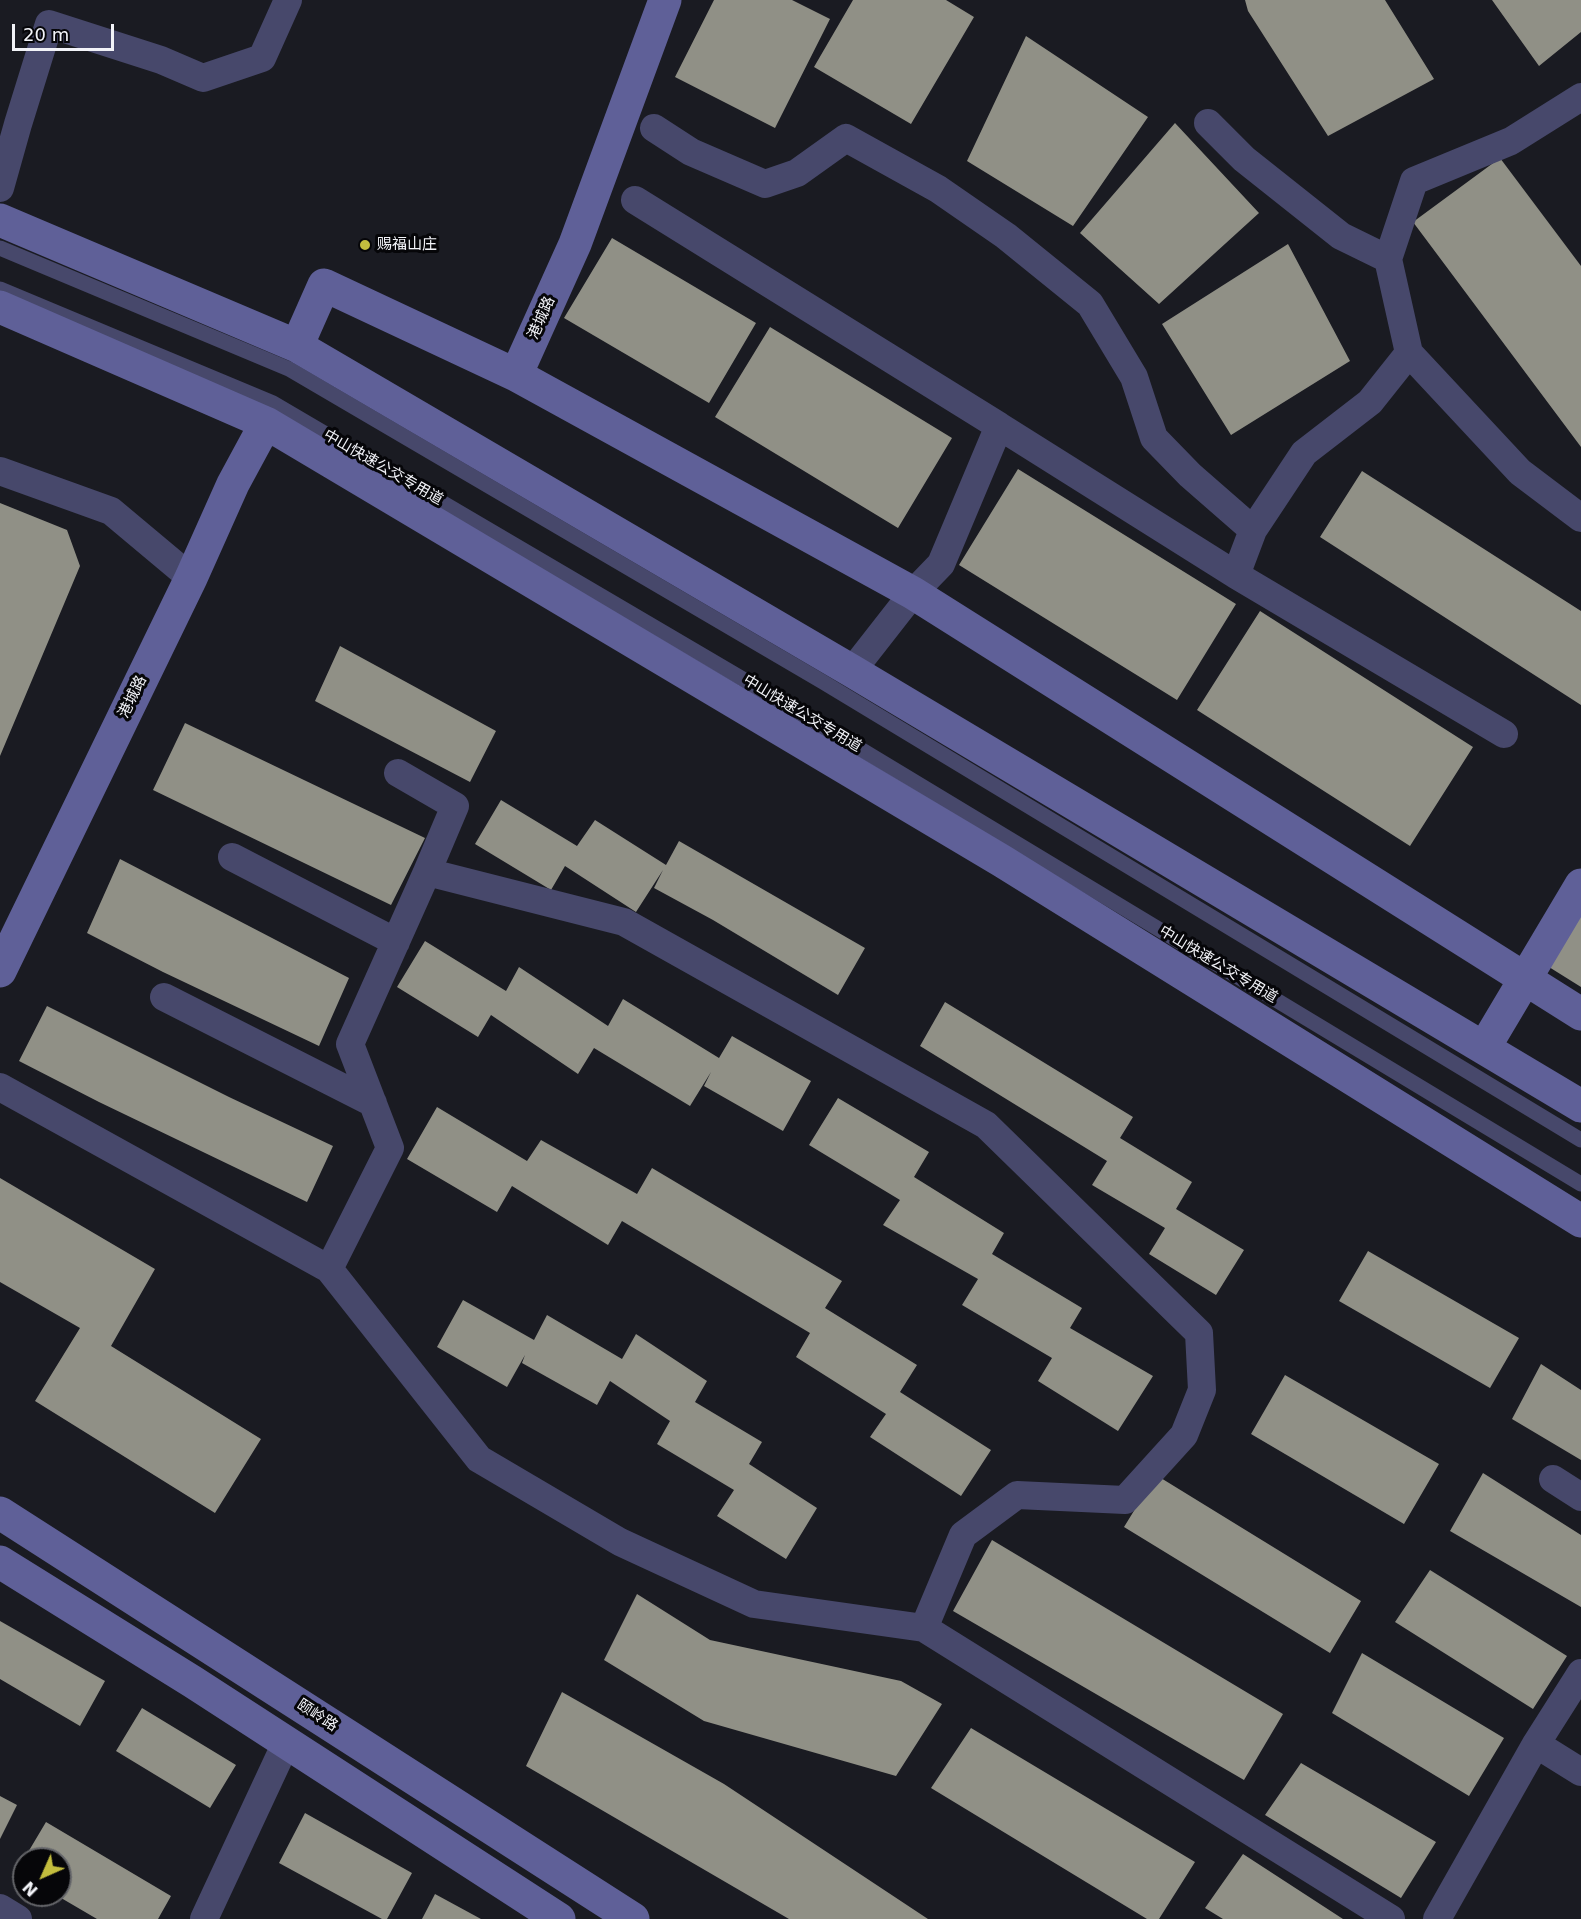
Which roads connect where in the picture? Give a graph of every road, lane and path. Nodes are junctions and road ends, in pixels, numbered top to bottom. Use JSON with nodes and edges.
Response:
{"nodes":[{"id":1,"x":288,"y":0,"type":"edge"},
{"id":2,"x":665,"y":0,"type":"edge"},
{"id":3,"x":1581,"y":97,"type":"edge"},
{"id":4,"x":1208,"y":123,"type":"dead end"},
{"id":5,"x":654,"y":128,"type":"dead end"},
{"id":6,"x":0,"y":188,"type":"edge"},
{"id":7,"x":634,"y":200,"type":"dead end"},
{"id":8,"x":0,"y":220,"type":"edge"},
{"id":9,"x":0,"y":248,"type":"edge"},
{"id":10,"x":1388,"y":260,"type":"junction"},
{"id":11,"x":0,"y":288,"type":"edge"},
{"id":12,"x":0,"y":308,"type":"edge"},
{"id":13,"x":297,"y":346,"type":"junction"},
{"id":14,"x":1409,"y":353,"type":"junction"},
{"id":15,"x":516,"y":375,"type":"junction"},
{"id":16,"x":266,"y":423,"type":"junction"},
{"id":17,"x":999,"y":426,"type":"junction"},
{"id":18,"x":0,"y":471,"type":"edge"},
{"id":19,"x":1581,"y":518,"type":"edge"},
{"id":20,"x":1253,"y":530,"type":"junction"},
{"id":21,"x":1236,"y":575,"type":"junction"},
{"id":22,"x":191,"y":578,"type":"junction"},
{"id":23,"x":913,"y":593,"type":"junction"},
{"id":24,"x":852,"y":671,"type":"junction"},
{"id":25,"x":1504,"y":734,"type":"dead end"},
{"id":26,"x":398,"y":774,"type":"dead end"},
{"id":27,"x":232,"y":856,"type":"dead end"},
{"id":28,"x":427,"y":872,"type":"junction"},
{"id":29,"x":1581,"y":885,"type":"edge"},
{"id":30,"x":396,"y":942,"type":"junction"},
{"id":31,"x":1,"y":968,"type":"edge"},
{"id":32,"x":1526,"y":981,"type":"junction"},
{"id":33,"x":164,"y":997,"type":"dead end"},
{"id":34,"x":1581,"y":1014,"type":"edge"},
{"id":35,"x":1484,"y":1048,"type":"junction"},
{"id":36,"x":0,"y":1087,"type":"edge"},
{"id":37,"x":373,"y":1103,"type":"junction"},
{"id":38,"x":1581,"y":1106,"type":"edge"},
{"id":39,"x":1581,"y":1140,"type":"edge"},
{"id":40,"x":1581,"y":1184,"type":"edge"},
{"id":41,"x":1581,"y":1221,"type":"edge"},
{"id":42,"x":329,"y":1269,"type":"junction"},
{"id":43,"x":1553,"y":1479,"type":"dead end"},
{"id":44,"x":1581,"y":1497,"type":"edge"},
{"id":45,"x":0,"y":1513,"type":"edge"},
{"id":46,"x":0,"y":1562,"type":"edge"},
{"id":47,"x":924,"y":1628,"type":"junction"},
{"id":48,"x":1581,"y":1673,"type":"edge"},
{"id":49,"x":286,"y":1743,"type":"junction"},
{"id":50,"x":1536,"y":1744,"type":"junction"},
{"id":51,"x":1581,"y":1772,"type":"edge"},
{"id":52,"x":0,"y":1908,"type":"edge"},
{"id":53,"x":18,"y":1919,"type":"edge"},
{"id":54,"x":204,"y":1919,"type":"edge"},
{"id":55,"x":559,"y":1919,"type":"edge"},
{"id":56,"x":633,"y":1919,"type":"edge"},
{"id":57,"x":1391,"y":1919,"type":"edge"},
{"id":58,"x":1437,"y":1919,"type":"edge"}],
"edges":[{"from":1,"to":6,"type":"street"},
{"from":2,"to":15,"type":"street","name":"港城路"},
{"from":3,"to":10,"type":"street"},
{"from":4,"to":10,"type":"street"},
{"from":5,"to":20,"type":"street"},
{"from":7,"to":17,"type":"street"},
{"from":8,"to":13,"type":"street"},
{"from":9,"to":39,"type":"lane"},
{"from":10,"to":14,"type":"street"},
{"from":11,"to":40,"type":"lane","name":"中山快速公交专用道"},
{"from":12,"to":16,"type":"street"},
{"from":13,"to":15,"type":"street"},
{"from":13,"to":24,"type":"street"},
{"from":14,"to":19,"type":"street"},
{"from":14,"to":20,"type":"street"},
{"from":15,"to":23,"type":"street"},
{"from":16,"to":22,"type":"street","name":"港城路"},
{"from":16,"to":41,"type":"street"},
{"from":17,"to":21,"type":"street"},
{"from":17,"to":23,"type":"street"},
{"from":18,"to":22,"type":"street"},
{"from":20,"to":21,"type":"street"},
{"from":21,"to":25,"type":"street"},
{"from":22,"to":31,"type":"street","name":"港城路"},
{"from":23,"to":24,"type":"street"},
{"from":23,"to":32,"type":"street"},
{"from":24,"to":35,"type":"street"},
{"from":26,"to":28,"type":"street"},
{"from":27,"to":30,"type":"street"},
{"from":28,"to":30,"type":"street"},
{"from":28,"to":47,"type":"street"},
{"from":29,"to":32,"type":"street"},
{"from":30,"to":37,"type":"street"},
{"from":32,"to":34,"type":"street"},
{"from":32,"to":35,"type":"street"},
{"from":33,"to":37,"type":"street"},
{"from":35,"to":38,"type":"street"},
{"from":36,"to":42,"type":"street"},
{"from":37,"to":42,"type":"street"},
{"from":42,"to":47,"type":"street"},
{"from":43,"to":44,"type":"street"},
{"from":45,"to":56,"type":"street","name":"颐岭路"},
{"from":46,"to":49,"type":"street"},
{"from":47,"to":57,"type":"street"},
{"from":48,"to":50,"type":"street"},
{"from":49,"to":54,"type":"street"},
{"from":49,"to":55,"type":"street"},
{"from":50,"to":51,"type":"street"},
{"from":50,"to":58,"type":"street"},
{"from":52,"to":53,"type":"street"}]}
